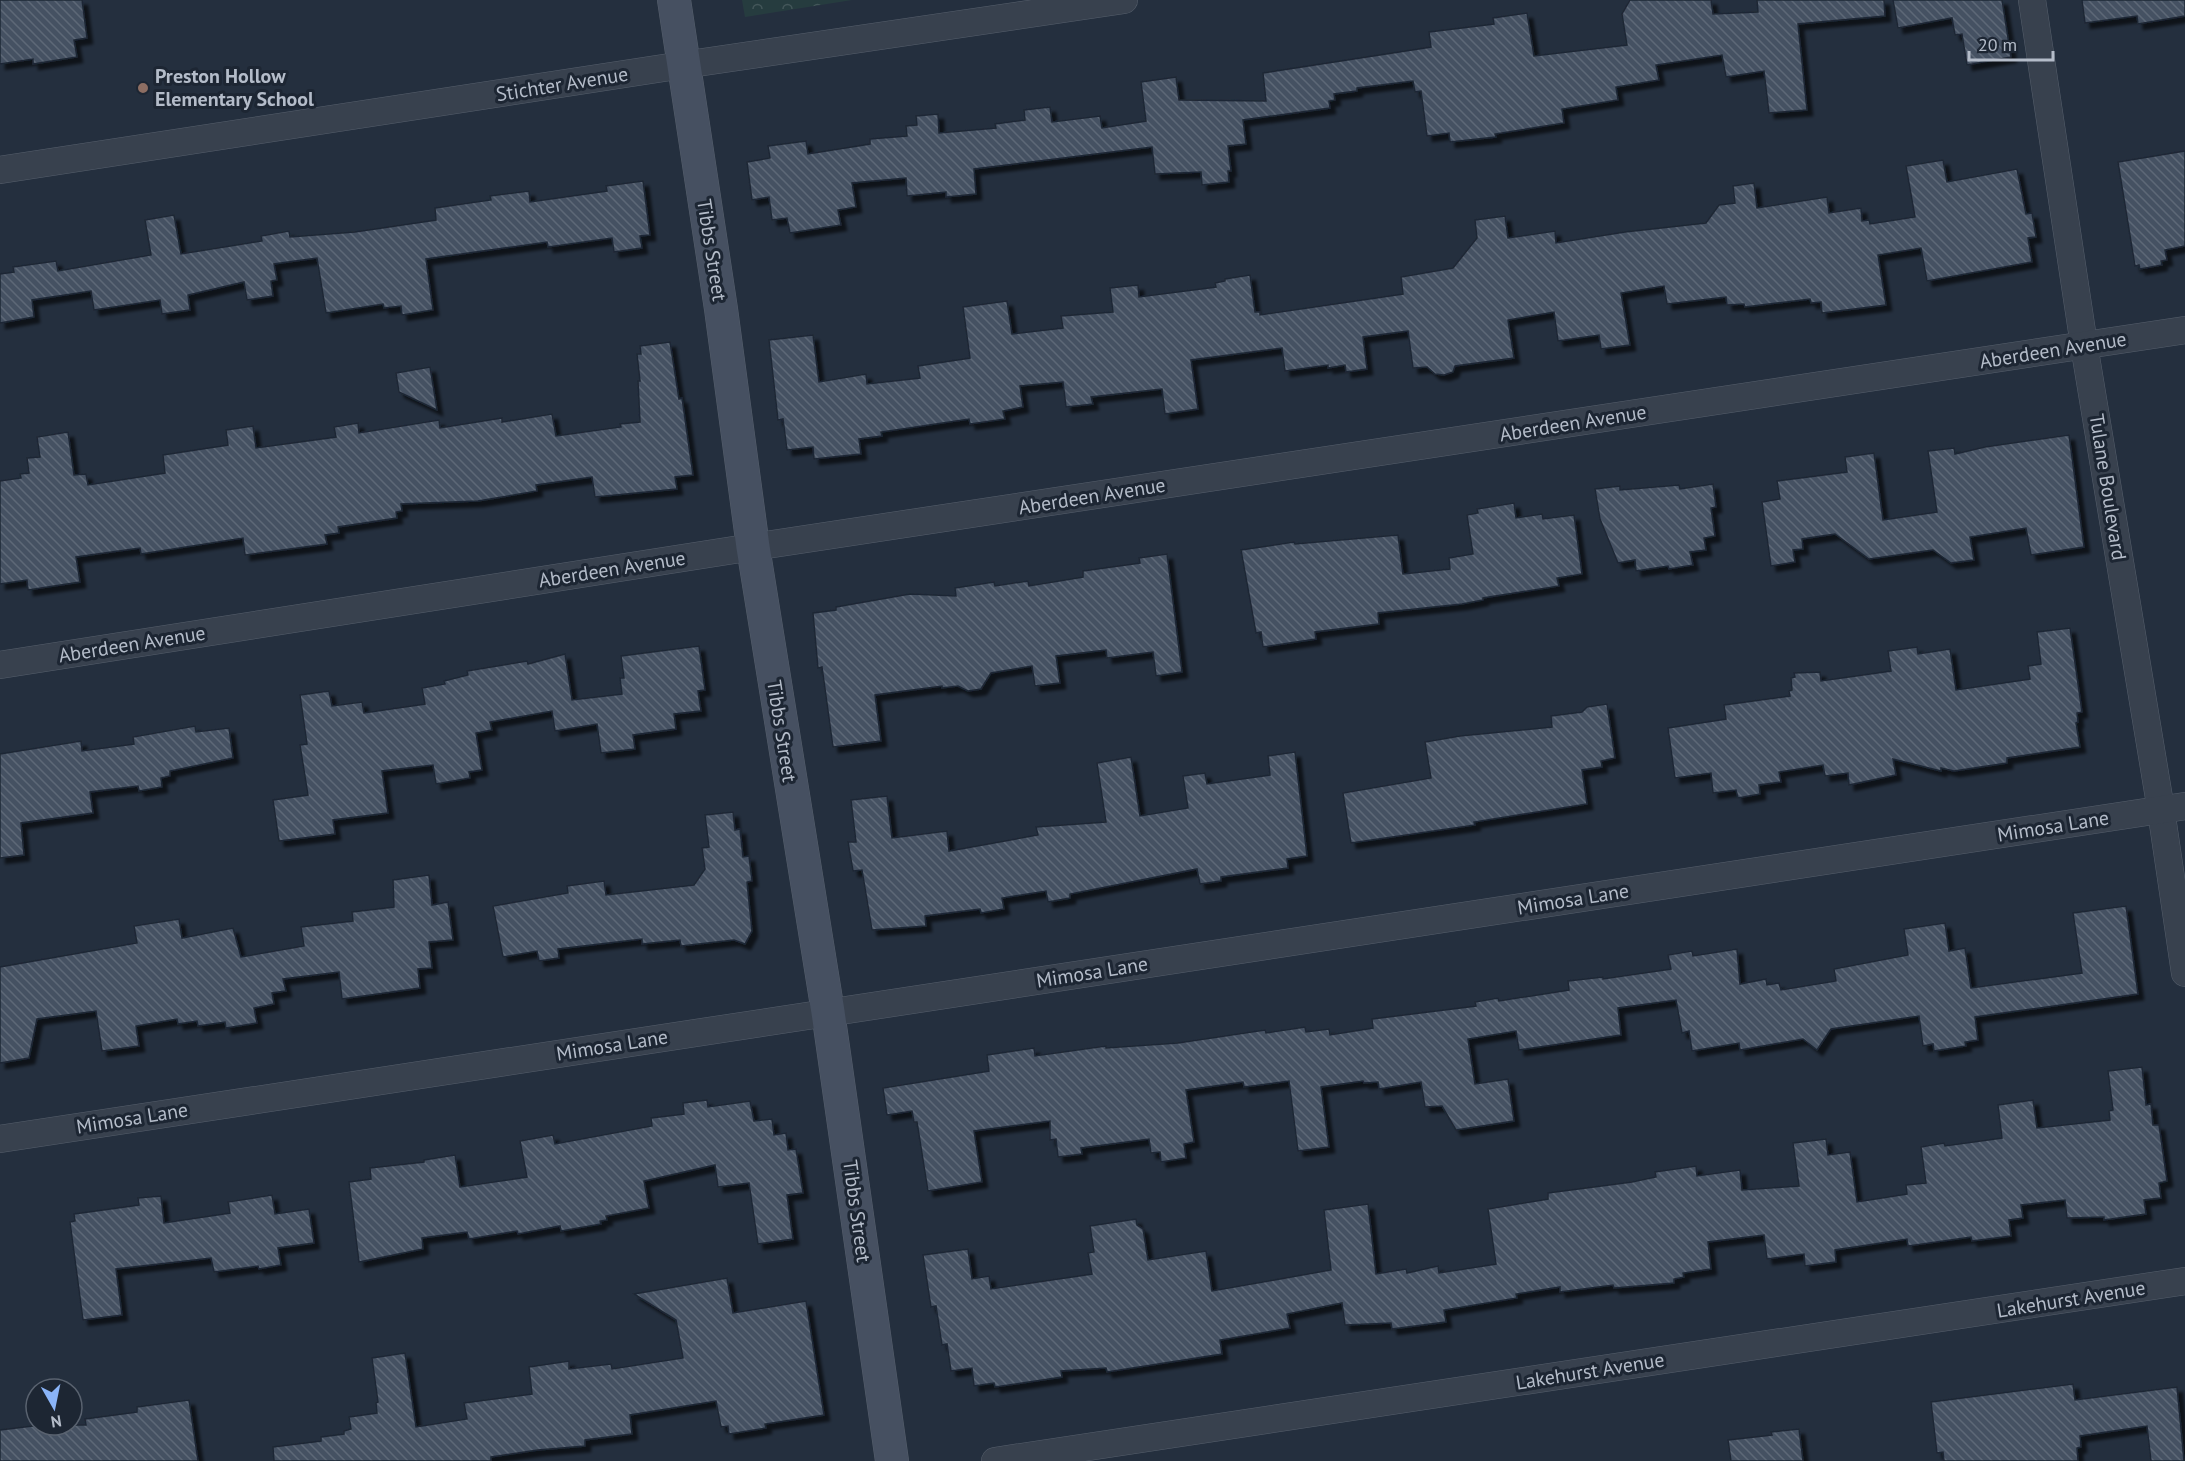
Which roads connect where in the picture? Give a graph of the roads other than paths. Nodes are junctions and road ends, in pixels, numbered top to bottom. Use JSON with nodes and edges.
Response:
{"nodes":[{"id":1,"x":674,"y":0,"type":"edge"},
{"id":2,"x":1124,"y":0,"type":"edge"},
{"id":3,"x":2032,"y":0,"type":"edge"},
{"id":4,"x":683,"y":65,"type":"junction"},
{"id":5,"x":0,"y":170,"type":"edge"},
{"id":6,"x":2185,"y":330,"type":"edge"},
{"id":7,"x":2084,"y":345,"type":"junction"},
{"id":8,"x":753,"y":547,"type":"junction"},
{"id":9,"x":0,"y":665,"type":"edge"},
{"id":10,"x":2173,"y":808,"type":"edge"},
{"id":11,"x":2185,"y":973,"type":"edge"},
{"id":12,"x":828,"y":1012,"type":"junction"},
{"id":13,"x":0,"y":1138,"type":"edge"},
{"id":14,"x":2185,"y":1281,"type":"edge"},
{"id":15,"x":892,"y":1461,"type":"edge"},
{"id":16,"x":995,"y":1461,"type":"edge"}],
"edges":[{"from":1,"to":4,"type":"street","name":"Tibbs Street"},
{"from":2,"to":4,"type":"street","name":"Stichter Avenue"},
{"from":3,"to":7,"type":"street","name":"Tulane Boulevard"},
{"from":4,"to":5,"type":"street","name":"Stichter Avenue"},
{"from":4,"to":8,"type":"street","name":"Tibbs Street"},
{"from":6,"to":7,"type":"street","name":"Aberdeen Avenue"},
{"from":7,"to":8,"type":"street","name":"Aberdeen Avenue"},
{"from":7,"to":10,"type":"street","name":"Tulane Boulevard"},
{"from":8,"to":9,"type":"street","name":"Aberdeen Avenue"},
{"from":8,"to":12,"type":"street","name":"Tibbs Street"},
{"from":10,"to":11,"type":"street","name":"Tulane Boulevard"},
{"from":10,"to":12,"type":"street","name":"Mimosa Lane"},
{"from":12,"to":13,"type":"street","name":"Mimosa Lane"},
{"from":12,"to":15,"type":"street","name":"Tibbs Street"},
{"from":14,"to":16,"type":"street","name":"Lakehurst Avenue"}]}
